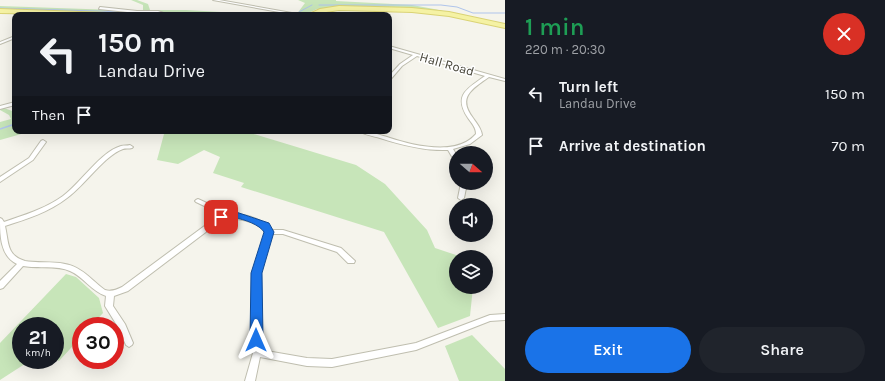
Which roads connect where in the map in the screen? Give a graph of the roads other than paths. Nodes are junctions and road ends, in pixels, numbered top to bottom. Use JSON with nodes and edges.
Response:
{"nodes":[{"id":1,"x":214,"y":0,"type":"edge"},
{"id":2,"x":100,"y":8,"type":"dead end"},
{"id":3,"x":0,"y":11,"type":"edge"},
{"id":4,"x":27,"y":12,"type":"edge"},
{"id":5,"x":137,"y":12,"type":"edge"},
{"id":6,"x":137,"y":12,"type":"edge"},
{"id":7,"x":158,"y":12,"type":"edge"},
{"id":8,"x":284,"y":12,"type":"edge"},
{"id":9,"x":317,"y":12,"type":"edge"},
{"id":10,"x":505,"y":26,"type":"edge"},
{"id":11,"x":12,"y":38,"type":"edge"},
{"id":12,"x":0,"y":43,"type":"edge"},
{"id":13,"x":392,"y":49,"type":"edge"},
{"id":14,"x":416,"y":55,"type":"junction"},
{"id":15,"x":488,"y":76,"type":"junction"},
{"id":16,"x":392,"y":79,"type":"edge"},
{"id":17,"x":505,"y":80,"type":"edge"},
{"id":18,"x":12,"y":104,"type":"edge"},
{"id":19,"x":0,"y":108,"type":"edge"},
{"id":20,"x":373,"y":134,"type":"edge"},
{"id":21,"x":43,"y":142,"type":"dead end"},
{"id":22,"x":461,"y":146,"type":"edge"},
{"id":23,"x":130,"y":147,"type":"dead end"},
{"id":24,"x":449,"y":149,"type":"edge"},
{"id":25,"x":0,"y":180,"type":"edge"},
{"id":26,"x":463,"y":190,"type":"edge"},
{"id":27,"x":461,"y":198,"type":"dead end"},
{"id":28,"x":198,"y":202,"type":"dead end"},
{"id":29,"x":221,"y":217,"type":"junction"},
{"id":30,"x":1,"y":222,"type":"edge"},
{"id":31,"x":269,"y":232,"type":"junction"},
{"id":32,"x":350,"y":261,"type":"dead end"},
{"id":33,"x":22,"y":263,"type":"junction"},
{"id":34,"x":0,"y":286,"type":"edge"},
{"id":35,"x":110,"y":294,"type":"junction"},
{"id":36,"x":505,"y":316,"type":"edge"},
{"id":37,"x":129,"y":343,"type":"dead end"},
{"id":38,"x":256,"y":353,"type":"junction"},
{"id":39,"x":250,"y":381,"type":"edge"}],
"edges":[{"from":1,"to":8,"type":"street"},
{"from":2,"to":6,"type":"street"},
{"from":3,"to":4,"type":"main road"},
{"from":5,"to":7,"type":"street"},
{"from":9,"to":10,"type":"main road"},
{"from":11,"to":12,"type":"street"},
{"from":13,"to":14,"type":"street","name":"Hall Road"},
{"from":14,"to":15,"type":"street","name":"Hall Road"},
{"from":14,"to":16,"type":"street"},
{"from":15,"to":17,"type":"street","name":"Hall Road"},
{"from":15,"to":22,"type":"street"},
{"from":18,"to":19,"type":"street"},
{"from":20,"to":24,"type":"street"},
{"from":21,"to":25,"type":"street"},
{"from":23,"to":30,"type":"street"},
{"from":26,"to":27,"type":"street"},
{"from":28,"to":29,"type":"street"},
{"from":29,"to":31,"type":"street"},
{"from":29,"to":35,"type":"street"},
{"from":30,"to":33,"type":"street"},
{"from":31,"to":32,"type":"street"},
{"from":31,"to":38,"type":"street"},
{"from":33,"to":34,"type":"street"},
{"from":33,"to":35,"type":"street"},
{"from":35,"to":37,"type":"street"},
{"from":36,"to":38,"type":"street"},
{"from":38,"to":39,"type":"street"}]}
